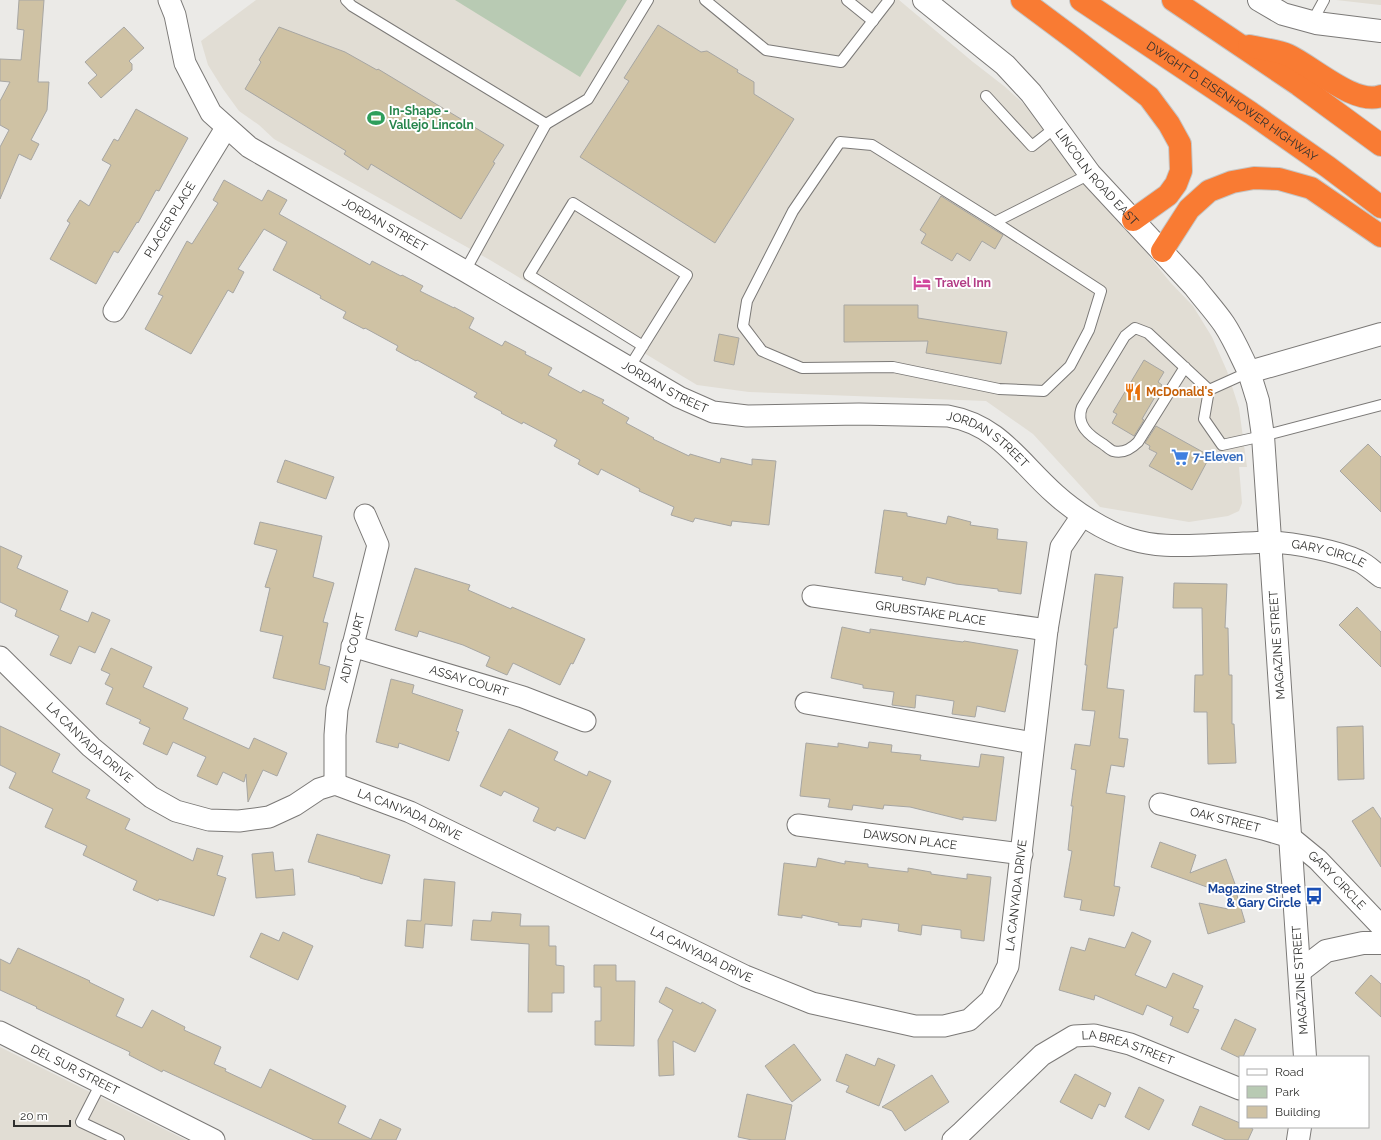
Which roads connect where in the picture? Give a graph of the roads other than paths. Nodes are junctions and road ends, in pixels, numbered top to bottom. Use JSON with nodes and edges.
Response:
{"nodes":[{"id":1,"x":169,"y":0,"type":"edge"},
{"id":2,"x":346,"y":0,"type":"edge"},
{"id":3,"x":648,"y":0,"type":"edge"},
{"id":4,"x":705,"y":0,"type":"edge"},
{"id":5,"x":847,"y":0,"type":"edge"},
{"id":6,"x":889,"y":0,"type":"edge"},
{"id":7,"x":924,"y":0,"type":"edge"},
{"id":8,"x":1022,"y":0,"type":"edge"},
{"id":9,"x":1081,"y":0,"type":"edge"},
{"id":10,"x":1173,"y":0,"type":"edge"},
{"id":11,"x":1259,"y":0,"type":"edge"},
{"id":12,"x":1324,"y":0,"type":"edge"},
{"id":13,"x":873,"y":21,"type":"junction"},
{"id":14,"x":1312,"y":22,"type":"junction"},
{"id":15,"x":1381,"y":31,"type":"edge"},
{"id":16,"x":1239,"y":44,"type":"junction"},
{"id":17,"x":986,"y":96,"type":"dead end"},
{"id":18,"x":1381,"y":96,"type":"edge"},
{"id":19,"x":546,"y":124,"type":"junction"},
{"id":20,"x":1056,"y":127,"type":"junction"},
{"id":21,"x":226,"y":128,"type":"junction"},
{"id":22,"x":1381,"y":144,"type":"edge"},
{"id":23,"x":1090,"y":174,"type":"junction"},
{"id":24,"x":1381,"y":207,"type":"edge"},
{"id":25,"x":1133,"y":220,"type":"junction"},
{"id":26,"x":995,"y":222,"type":"junction"},
{"id":27,"x":1381,"y":236,"type":"edge"},
{"id":28,"x":1162,"y":251,"type":"junction"},
{"id":29,"x":465,"y":271,"type":"junction"},
{"id":30,"x":114,"y":311,"type":"dead end"},
{"id":31,"x":1381,"y":334,"type":"edge"},
{"id":32,"x":643,"y":346,"type":"junction"},
{"id":33,"x":1185,"y":367,"type":"junction"},
{"id":34,"x":629,"y":368,"type":"junction"},
{"id":35,"x":1249,"y":372,"type":"junction"},
{"id":36,"x":1209,"y":390,"type":"junction"},
{"id":37,"x":1381,"y":405,"type":"edge"},
{"id":38,"x":1263,"y":436,"type":"junction"},
{"id":39,"x":365,"y":515,"type":"dead end"},
{"id":40,"x":1082,"y":516,"type":"junction"},
{"id":41,"x":1270,"y":542,"type":"junction"},
{"id":42,"x":1381,"y":577,"type":"edge"},
{"id":43,"x":814,"y":596,"type":"dead end"},
{"id":44,"x":1047,"y":630,"type":"junction"},
{"id":45,"x":352,"y":646,"type":"junction"},
{"id":46,"x":0,"y":657,"type":"edge"},
{"id":47,"x":806,"y":703,"type":"dead end"},
{"id":48,"x":585,"y":721,"type":"dead end"},
{"id":49,"x":1033,"y":743,"type":"junction"},
{"id":50,"x":335,"y":784,"type":"junction"},
{"id":51,"x":1160,"y":804,"type":"dead end"},
{"id":52,"x":798,"y":825,"type":"dead end"},
{"id":53,"x":1290,"y":837,"type":"junction"},
{"id":54,"x":1022,"y":854,"type":"junction"},
{"id":55,"x":1381,"y":926,"type":"edge"},
{"id":56,"x":1381,"y":943,"type":"edge"},
{"id":57,"x":1300,"y":971,"type":"junction"},
{"id":58,"x":0,"y":1032,"type":"edge"},
{"id":59,"x":1305,"y":1056,"type":"edge"},
{"id":60,"x":101,"y":1083,"type":"junction"},
{"id":61,"x":1239,"y":1089,"type":"edge"},
{"id":62,"x":1300,"y":1128,"type":"edge"},
{"id":63,"x":207,"y":1138,"type":"edge"},
{"id":64,"x":119,"y":1140,"type":"edge"},
{"id":65,"x":953,"y":1140,"type":"edge"},
{"id":66,"x":1298,"y":1140,"type":"edge"}],
"edges":[{"from":1,"to":21,"type":"street","name":"JORDAN STREET"},
{"from":2,"to":19,"type":"lane"},
{"from":3,"to":19,"type":"lane"},
{"from":4,"to":13,"type":"lane"},
{"from":5,"to":13,"type":"lane"},
{"from":6,"to":13,"type":"lane"},
{"from":7,"to":20,"type":"street","name":"LINCOLN ROAD EAST"},
{"from":8,"to":25,"type":"highway"},
{"from":9,"to":24,"type":"highway","name":"DWIGHT D. EISENHOWER HIGHWAY"},
{"from":10,"to":16,"type":"highway"},
{"from":11,"to":14,"type":"street"},
{"from":12,"to":14,"type":"lane"},
{"from":14,"to":15,"type":"street"},
{"from":16,"to":18,"type":"highway"},
{"from":16,"to":22,"type":"highway"},
{"from":17,"to":20,"type":"lane"},
{"from":19,"to":29,"type":"lane"},
{"from":20,"to":23,"type":"street","name":"LINCOLN ROAD EAST"},
{"from":21,"to":29,"type":"street","name":"JORDAN STREET"},
{"from":21,"to":30,"type":"street","name":"PLACER PLACE"},
{"from":23,"to":25,"type":"street","name":"LINCOLN ROAD EAST"},
{"from":23,"to":26,"type":"lane"},
{"from":25,"to":28,"type":"street","name":"LINCOLN ROAD EAST"},
{"from":26,"to":26,"type":"lane"},
{"from":27,"to":28,"type":"highway"},
{"from":28,"to":35,"type":"street","name":"LINCOLN ROAD EAST"},
{"from":29,"to":34,"type":"street","name":"JORDAN STREET"},
{"from":31,"to":35,"type":"street"},
{"from":32,"to":32,"type":"lane"},
{"from":32,"to":34,"type":"lane"},
{"from":33,"to":33,"type":"lane"},
{"from":33,"to":36,"type":"lane"},
{"from":34,"to":40,"type":"street","name":"JORDAN STREET"},
{"from":35,"to":36,"type":"lane"},
{"from":35,"to":38,"type":"street","name":"MAGAZINE STREET"},
{"from":36,"to":38,"type":"lane"},
{"from":37,"to":38,"type":"lane"},
{"from":38,"to":41,"type":"street","name":"MAGAZINE STREET"},
{"from":39,"to":45,"type":"street","name":"ADIT COURT"},
{"from":40,"to":41,"type":"street","name":"JORDAN STREET"},
{"from":40,"to":44,"type":"street","name":"LA CANYADA DRIVE"},
{"from":41,"to":42,"type":"street","name":"GARY CIRCLE"},
{"from":41,"to":53,"type":"street","name":"MAGAZINE STREET"},
{"from":43,"to":44,"type":"street","name":"GRUBSTAKE PLACE"},
{"from":44,"to":49,"type":"street","name":"LA CANYADA DRIVE"},
{"from":45,"to":48,"type":"street","name":"ASSAY COURT"},
{"from":45,"to":50,"type":"street","name":"ADIT COURT"},
{"from":46,"to":50,"type":"street","name":"LA CANYADA DRIVE"},
{"from":47,"to":49,"type":"street"},
{"from":49,"to":54,"type":"street","name":"LA CANYADA DRIVE"},
{"from":50,"to":54,"type":"street","name":"LA CANYADA DRIVE"},
{"from":51,"to":53,"type":"street","name":"OAK STREET"},
{"from":52,"to":54,"type":"street","name":"DAWSON PLACE"},
{"from":53,"to":55,"type":"street","name":"GARY CIRCLE"},
{"from":53,"to":57,"type":"street","name":"MAGAZINE STREET"},
{"from":56,"to":57,"type":"street"},
{"from":57,"to":59,"type":"street","name":"MAGAZINE STREET"},
{"from":58,"to":60,"type":"street","name":"DEL SUR STREET"},
{"from":60,"to":63,"type":"street","name":"DEL SUR STREET"},
{"from":60,"to":64,"type":"lane"},
{"from":61,"to":65,"type":"street","name":"LA BREA STREET"},
{"from":62,"to":66,"type":"street"}]}
